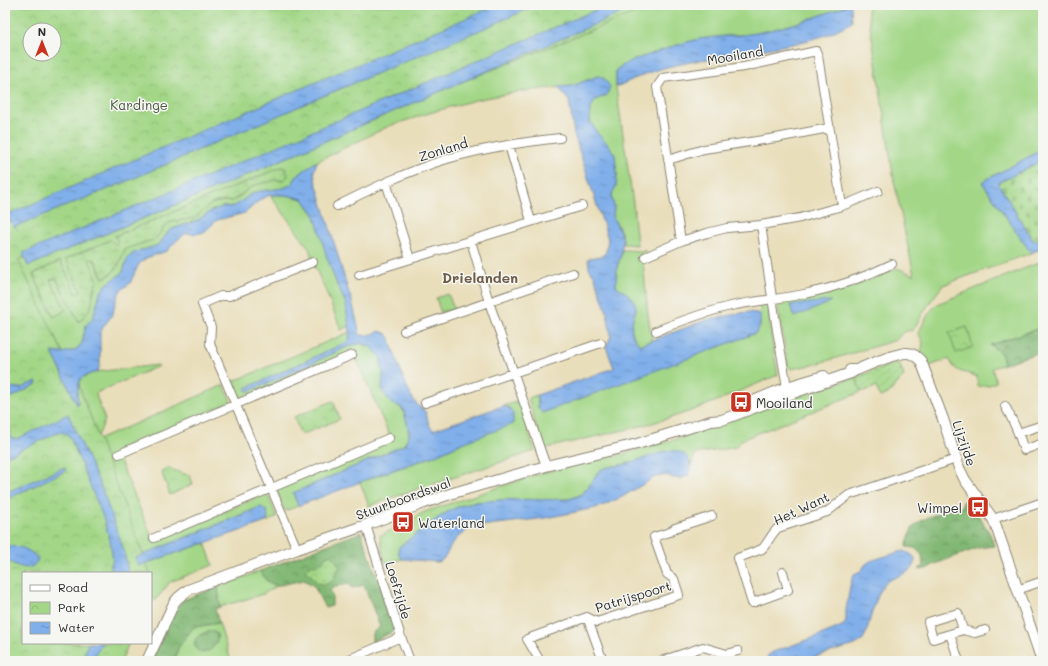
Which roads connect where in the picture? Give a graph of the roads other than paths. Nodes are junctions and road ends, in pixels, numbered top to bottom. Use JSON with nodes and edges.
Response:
{"nodes":[{"id":1,"x":829,"y":128,"type":"junction"},
{"id":2,"x":560,"y":138,"type":"dead end"},
{"id":3,"x":509,"y":145,"type":"junction"},
{"id":4,"x":668,"y":160,"type":"junction"},
{"id":5,"x":386,"y":182,"type":"junction"},
{"id":6,"x":878,"y":191,"type":"dead end"},
{"id":7,"x":337,"y":206,"type":"dead end"},
{"id":8,"x":582,"y":206,"type":"dead end"},
{"id":9,"x":842,"y":206,"type":"junction"},
{"id":10,"x":531,"y":221,"type":"junction"},
{"id":11,"x":761,"y":225,"type":"junction"},
{"id":12,"x":470,"y":240,"type":"junction"},
{"id":13,"x":681,"y":240,"type":"junction"},
{"id":14,"x":644,"y":257,"type":"dead end"},
{"id":15,"x":410,"y":258,"type":"junction"},
{"id":16,"x":312,"y":262,"type":"dead end"},
{"id":17,"x":892,"y":264,"type":"dead end"},
{"id":18,"x":573,"y":273,"type":"dead end"},
{"id":19,"x":358,"y":275,"type":"dead end"},
{"id":20,"x":773,"y":298,"type":"junction"},
{"id":21,"x":489,"y":302,"type":"junction"},
{"id":22,"x":404,"y":331,"type":"dead end"},
{"id":23,"x":656,"y":331,"type":"dead end"},
{"id":24,"x":601,"y":343,"type":"dead end"},
{"id":25,"x":352,"y":355,"type":"dead end"},
{"id":26,"x":856,"y":370,"type":"joint"},
{"id":27,"x":514,"y":373,"type":"junction"},
{"id":28,"x":789,"y":391,"type":"junction"},
{"id":29,"x":425,"y":403,"type":"dead end"},
{"id":30,"x":236,"y":405,"type":"junction"},
{"id":31,"x":1005,"y":406,"type":"dead end"},
{"id":32,"x":1043,"y":425,"type":"edge"},
{"id":33,"x":1018,"y":433,"type":"junction"},
{"id":34,"x":389,"y":438,"type":"dead end"},
{"id":35,"x":1043,"y":443,"type":"edge"},
{"id":36,"x":119,"y":454,"type":"dead end"},
{"id":37,"x":956,"y":459,"type":"junction"},
{"id":38,"x":546,"y":466,"type":"junction"},
{"id":39,"x":272,"y":488,"type":"junction"},
{"id":40,"x":1043,"y":502,"type":"edge"},
{"id":41,"x":712,"y":516,"type":"dead end"},
{"id":42,"x":993,"y":519,"type":"junction"},
{"id":43,"x":366,"y":525,"type":"junction"},
{"id":44,"x":154,"y":538,"type":"dead end"},
{"id":45,"x":298,"y":549,"type":"junction"},
{"id":46,"x":782,"y":572,"type":"dead end"},
{"id":47,"x":1043,"y":581,"type":"edge"},
{"id":48,"x":1017,"y":590,"type":"junction"},
{"id":49,"x":587,"y":617,"type":"junction"},
{"id":50,"x":963,"y":630,"type":"junction"},
{"id":51,"x":985,"y":630,"type":"dead end"},
{"id":52,"x":950,"y":634,"type":"junction"},
{"id":53,"x":401,"y":637,"type":"junction"},
{"id":54,"x":738,"y":651,"type":"dead end"},
{"id":55,"x":147,"y":661,"type":"edge"},
{"id":56,"x":345,"y":661,"type":"edge"},
{"id":57,"x":410,"y":661,"type":"edge"},
{"id":58,"x":540,"y":661,"type":"edge"},
{"id":59,"x":603,"y":661,"type":"edge"},
{"id":60,"x":662,"y":661,"type":"edge"},
{"id":61,"x":959,"y":661,"type":"edge"},
{"id":62,"x":1041,"y":661,"type":"edge"}],
"edges":[{"from":1,"to":4,"type":"street"},
{"from":1,"to":4,"type":"street","name":"Mooiland"},
{"from":1,"to":9,"type":"street","name":"Mooiland"},
{"from":2,"to":3,"type":"street","name":"Zonland"},
{"from":3,"to":5,"type":"street","name":"Zonland"},
{"from":3,"to":10,"type":"street"},
{"from":4,"to":13,"type":"street","name":"Mooiland"},
{"from":5,"to":7,"type":"street","name":"Zonland"},
{"from":5,"to":15,"type":"street"},
{"from":6,"to":9,"type":"street"},
{"from":8,"to":10,"type":"street"},
{"from":9,"to":11,"type":"street"},
{"from":10,"to":12,"type":"street"},
{"from":11,"to":13,"type":"street"},
{"from":11,"to":20,"type":"street"},
{"from":12,"to":15,"type":"street"},
{"from":12,"to":21,"type":"street"},
{"from":13,"to":14,"type":"street"},
{"from":15,"to":19,"type":"street"},
{"from":16,"to":30,"type":"street"},
{"from":17,"to":20,"type":"street"},
{"from":18,"to":21,"type":"street"},
{"from":20,"to":23,"type":"street"},
{"from":20,"to":28,"type":"street"},
{"from":21,"to":22,"type":"street"},
{"from":21,"to":27,"type":"street"},
{"from":24,"to":27,"type":"street"},
{"from":25,"to":30,"type":"street"},
{"from":26,"to":28,"type":"street","name":"Stuurboordswal"},
{"from":26,"to":37,"type":"street","name":"Lijzijde"},
{"from":27,"to":29,"type":"street"},
{"from":27,"to":38,"type":"street"},
{"from":28,"to":38,"type":"street","name":"Stuurboordswal"},
{"from":30,"to":36,"type":"street"},
{"from":30,"to":39,"type":"street"},
{"from":31,"to":33,"type":"street"},
{"from":32,"to":33,"type":"street"},
{"from":33,"to":35,"type":"street"},
{"from":34,"to":39,"type":"street"},
{"from":37,"to":42,"type":"street","name":"Lijzijde"},
{"from":37,"to":46,"type":"street","name":"Het Want"},
{"from":38,"to":43,"type":"street","name":"Stuurboordswal"},
{"from":39,"to":44,"type":"street"},
{"from":39,"to":45,"type":"street"},
{"from":40,"to":42,"type":"street"},
{"from":41,"to":49,"type":"street","name":"Patrijspoort"},
{"from":42,"to":48,"type":"street","name":"Lijzijde"},
{"from":43,"to":45,"type":"street","name":"Stuurboordswal"},
{"from":43,"to":53,"type":"street","name":"Loefzijde"},
{"from":45,"to":55,"type":"street","name":"Stuurboordswal"},
{"from":47,"to":48,"type":"street"},
{"from":48,"to":62,"type":"street","name":"Lijzijde"},
{"from":49,"to":58,"type":"street","name":"Patrijspoort"},
{"from":49,"to":59,"type":"street","name":"Patrijspoort"},
{"from":50,"to":51,"type":"street"},
{"from":50,"to":52,"type":"street"},
{"from":50,"to":52,"type":"street"},
{"from":52,"to":61,"type":"street"},
{"from":53,"to":56,"type":"street"},
{"from":53,"to":57,"type":"street","name":"Loefzijde"},
{"from":54,"to":60,"type":"street"}]}
